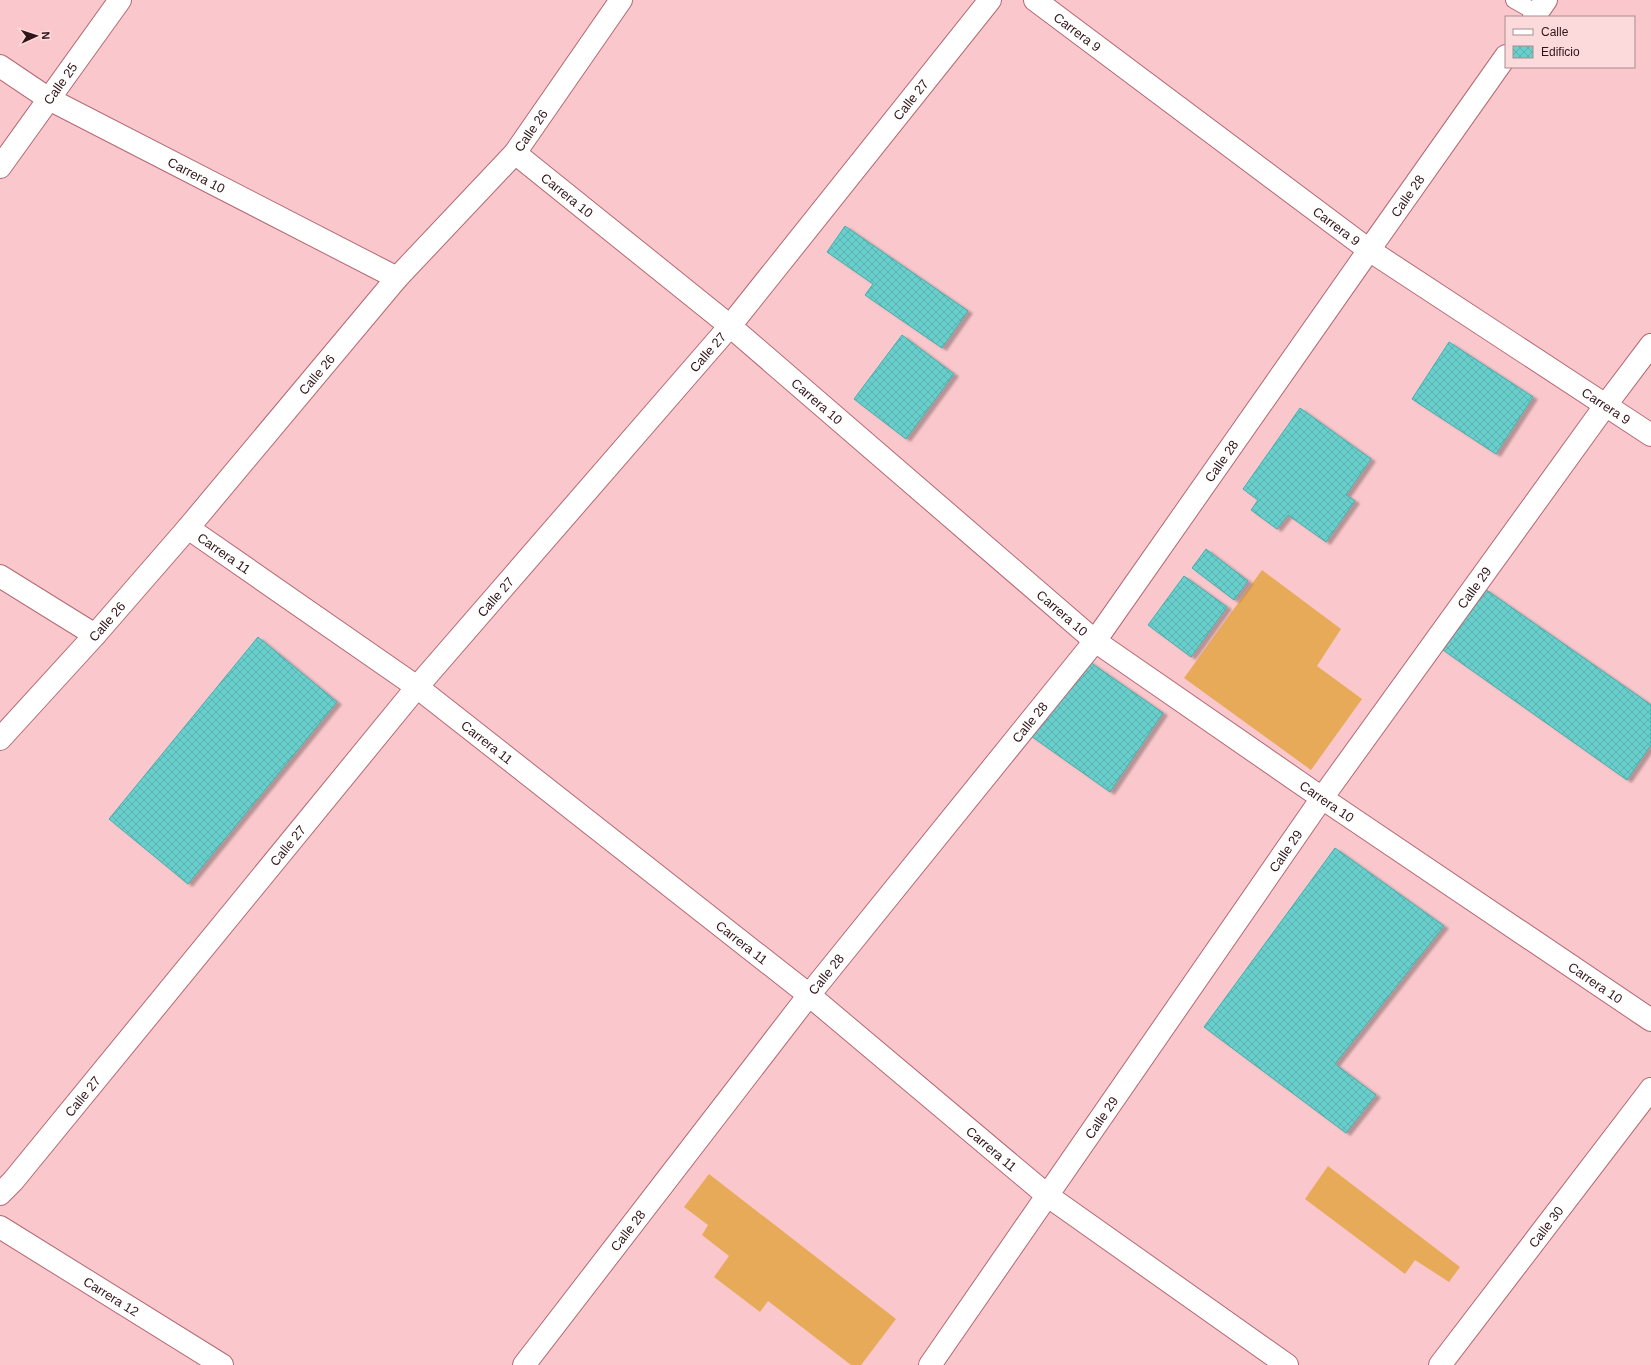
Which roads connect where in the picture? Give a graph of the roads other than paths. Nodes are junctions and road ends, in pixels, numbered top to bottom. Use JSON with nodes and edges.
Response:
{"nodes":[{"id":1,"x":120,"y":0,"type":"edge"},
{"id":2,"x":621,"y":0,"type":"edge"},
{"id":3,"x":990,"y":0,"type":"edge"},
{"id":4,"x":1035,"y":0,"type":"edge"},
{"id":5,"x":1514,"y":0,"type":"edge"},
{"id":6,"x":1539,"y":10,"type":"edge"},
{"id":7,"x":1505,"y":57,"type":"edge"},
{"id":8,"x":0,"y":66,"type":"edge"},
{"id":9,"x":49,"y":99,"type":"junction"},
{"id":10,"x":515,"y":153,"type":"junction"},
{"id":11,"x":0,"y":167,"type":"edge"},
{"id":12,"x":1369,"y":250,"type":"junction"},
{"id":13,"x":397,"y":278,"type":"junction"},
{"id":14,"x":730,"y":326,"type":"junction"},
{"id":15,"x":1651,"y":345,"type":"edge"},
{"id":16,"x":1605,"y":406,"type":"junction"},
{"id":17,"x":1651,"y":435,"type":"edge"},
{"id":18,"x":188,"y":528,"type":"junction"},
{"id":19,"x":0,"y":576,"type":"edge"},
{"id":20,"x":95,"y":635,"type":"junction"},
{"id":21,"x":1095,"y":640,"type":"junction"},
{"id":22,"x":417,"y":687,"type":"junction"},
{"id":23,"x":0,"y":739,"type":"edge"},
{"id":24,"x":1322,"y":798,"type":"junction"},
{"id":25,"x":808,"y":995,"type":"junction"},
{"id":26,"x":1651,"y":1020,"type":"edge"},
{"id":27,"x":1651,"y":1089,"type":"edge"},
{"id":28,"x":4,"y":1183,"type":"edge"},
{"id":29,"x":1048,"y":1196,"type":"junction"},
{"id":30,"x":0,"y":1227,"type":"edge"},
{"id":31,"x":220,"y":1365,"type":"edge"},
{"id":32,"x":524,"y":1365,"type":"edge"},
{"id":33,"x":930,"y":1365,"type":"edge"},
{"id":34,"x":1287,"y":1365,"type":"edge"},
{"id":35,"x":1440,"y":1365,"type":"edge"}],
"edges":[{"from":1,"to":9,"type":"street","name":"Calle 25"},
{"from":2,"to":10,"type":"street","name":"Calle 26"},
{"from":3,"to":14,"type":"street","name":"Calle 27"},
{"from":4,"to":12,"type":"street","name":"Carrera 9"},
{"from":5,"to":6,"type":"lane"},
{"from":7,"to":12,"type":"street","name":"Calle 28"},
{"from":8,"to":9,"type":"street","name":"Carrera 10"},
{"from":9,"to":11,"type":"street","name":"Calle 25"},
{"from":9,"to":13,"type":"street","name":"Carrera 10"},
{"from":10,"to":13,"type":"street","name":"Calle 26"},
{"from":10,"to":14,"type":"street","name":"Carrera 10"},
{"from":12,"to":16,"type":"street","name":"Carrera 9"},
{"from":12,"to":21,"type":"street","name":"Calle 28"},
{"from":13,"to":18,"type":"street","name":"Calle 26"},
{"from":14,"to":21,"type":"street","name":"Carrera 10"},
{"from":14,"to":22,"type":"street","name":"Calle 27"},
{"from":15,"to":16,"type":"street","name":"Calle 29"},
{"from":16,"to":17,"type":"street","name":"Carrera 9"},
{"from":16,"to":24,"type":"street","name":"Calle 29"},
{"from":18,"to":20,"type":"street","name":"Calle 26"},
{"from":18,"to":22,"type":"street","name":"Carrera 11"},
{"from":19,"to":20,"type":"street"},
{"from":20,"to":23,"type":"street","name":"Calle 26"},
{"from":21,"to":24,"type":"street","name":"Carrera 10"},
{"from":21,"to":25,"type":"street","name":"Calle 28"},
{"from":22,"to":25,"type":"street","name":"Carrera 11"},
{"from":22,"to":28,"type":"street","name":"Calle 27"},
{"from":24,"to":26,"type":"street","name":"Carrera 10"},
{"from":24,"to":29,"type":"street","name":"Calle 29"},
{"from":25,"to":29,"type":"street","name":"Carrera 11"},
{"from":25,"to":32,"type":"street","name":"Calle 28"},
{"from":27,"to":35,"type":"street","name":"Calle 30"},
{"from":29,"to":33,"type":"street","name":"Calle 29"},
{"from":29,"to":34,"type":"street","name":"Carrera 11"},
{"from":30,"to":31,"type":"street","name":"Carrera 12"}]}
